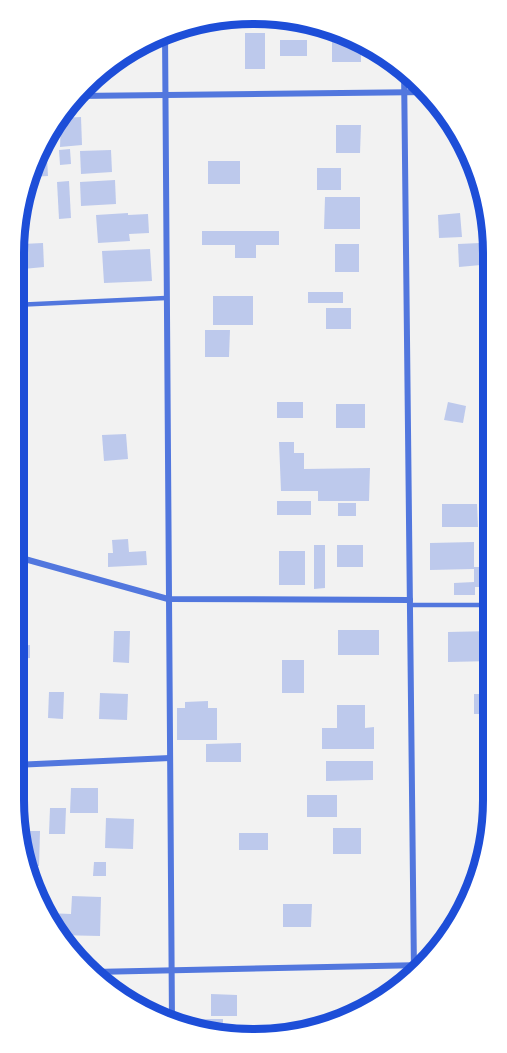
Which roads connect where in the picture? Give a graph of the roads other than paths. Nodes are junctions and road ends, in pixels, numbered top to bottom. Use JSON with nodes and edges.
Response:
{"nodes":[{"id":1,"x":165,"y":41,"type":"edge"},
{"id":2,"x":405,"y":81,"type":"edge"},
{"id":3,"x":417,"y":92,"type":"edge"},
{"id":4,"x":405,"y":93,"type":"junction"},
{"id":5,"x":166,"y":95,"type":"junction"},
{"id":6,"x":87,"y":96,"type":"edge"},
{"id":7,"x":166,"y":298,"type":"junction"},
{"id":8,"x":24,"y":305,"type":"edge"},
{"id":9,"x":24,"y":559,"type":"edge"},
{"id":10,"x":168,"y":599,"type":"junction"},
{"id":11,"x":410,"y":602,"type":"junction"},
{"id":12,"x":483,"y":605,"type":"edge"},
{"id":13,"x":170,"y":758,"type":"junction"},
{"id":14,"x":24,"y":765,"type":"edge"},
{"id":15,"x":413,"y":965,"type":"edge"},
{"id":16,"x":412,"y":966,"type":"edge"},
{"id":17,"x":172,"y":970,"type":"junction"},
{"id":18,"x":102,"y":972,"type":"edge"},
{"id":19,"x":172,"y":1014,"type":"edge"}],
"edges":[{"from":1,"to":5,"type":"street"},
{"from":2,"to":4,"type":"street"},
{"from":3,"to":4,"type":"street"},
{"from":4,"to":5,"type":"street"},
{"from":4,"to":11,"type":"street"},
{"from":5,"to":6,"type":"street"},
{"from":5,"to":7,"type":"street"},
{"from":7,"to":8,"type":"lane"},
{"from":7,"to":10,"type":"street"},
{"from":9,"to":10,"type":"street"},
{"from":10,"to":11,"type":"street"},
{"from":10,"to":13,"type":"street"},
{"from":11,"to":12,"type":"lane"},
{"from":11,"to":15,"type":"street"},
{"from":13,"to":14,"type":"street"},
{"from":13,"to":17,"type":"street"},
{"from":16,"to":17,"type":"street"},
{"from":17,"to":18,"type":"street"},
{"from":17,"to":19,"type":"street"}]}
